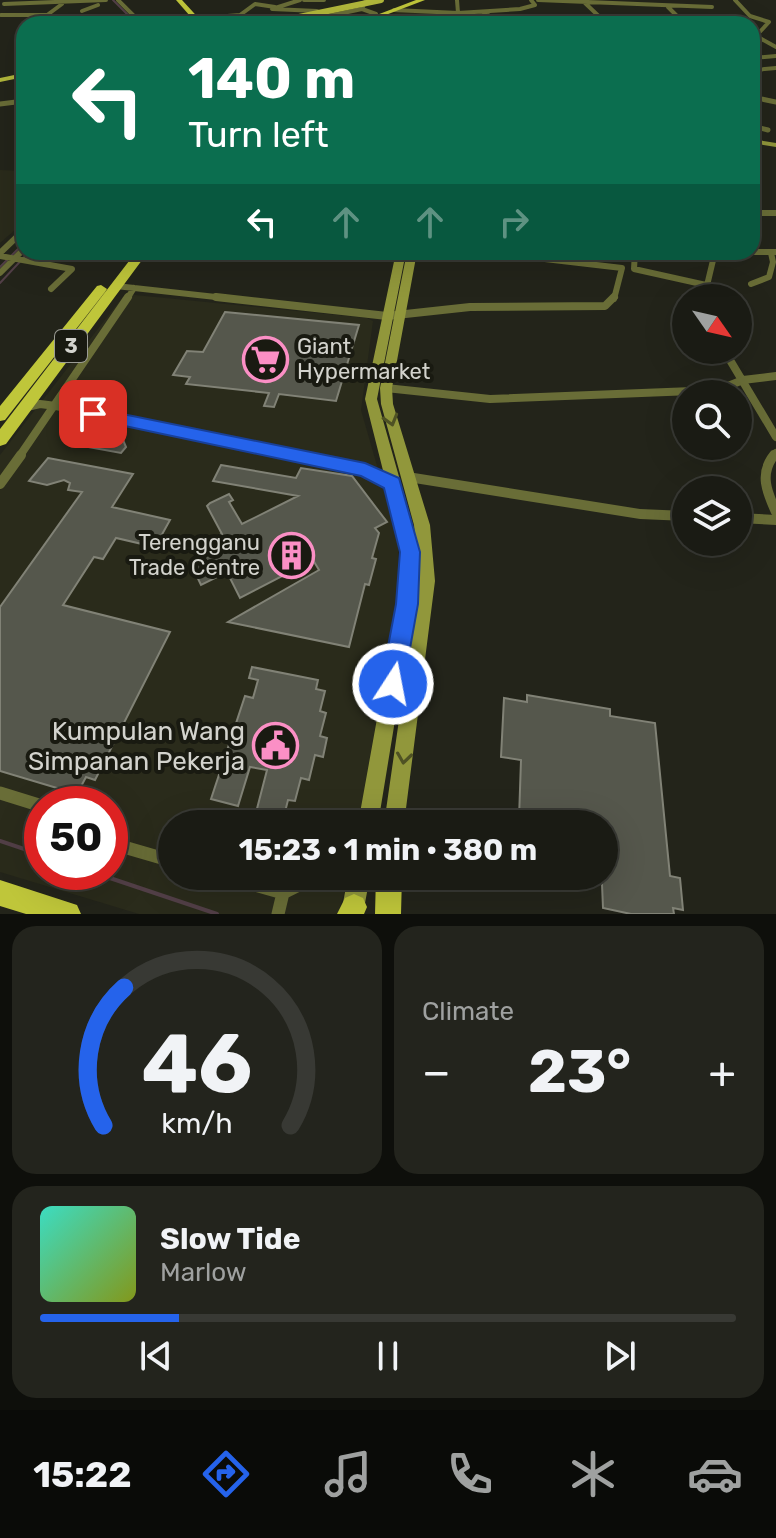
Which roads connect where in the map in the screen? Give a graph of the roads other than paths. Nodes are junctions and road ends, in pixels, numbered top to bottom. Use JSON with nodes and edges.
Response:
{"nodes":[{"id":1,"x":118,"y":0,"type":"edge"},
{"id":2,"x":179,"y":0,"type":"edge"},
{"id":3,"x":302,"y":0,"type":"edge"},
{"id":4,"x":324,"y":0,"type":"edge"},
{"id":5,"x":366,"y":0,"type":"edge"},
{"id":6,"x":381,"y":0,"type":"edge"},
{"id":7,"x":392,"y":0,"type":"edge"},
{"id":8,"x":415,"y":0,"type":"edge"},
{"id":9,"x":422,"y":0,"type":"edge"},
{"id":10,"x":457,"y":0,"type":"edge"},
{"id":11,"x":531,"y":0,"type":"edge"},
{"id":12,"x":538,"y":0,"type":"edge"},
{"id":13,"x":659,"y":0,"type":"edge"},
{"id":14,"x":735,"y":0,"type":"edge"},
{"id":15,"x":108,"y":1,"type":"edge"},
{"id":16,"x":563,"y":2,"type":"edge"},
{"id":17,"x":618,"y":2,"type":"edge"},
{"id":18,"x":585,"y":3,"type":"junction"},
{"id":19,"x":4,"y":4,"type":"dead end"},
{"id":20,"x":62,"y":4,"type":"junction"},
{"id":21,"x":186,"y":4,"type":"edge"},
{"id":22,"x":667,"y":6,"type":"junction"},
{"id":23,"x":275,"y":7,"type":"junction"},
{"id":24,"x":712,"y":7,"type":"dead end"},
{"id":25,"x":362,"y":9,"type":"junction"},
{"id":26,"x":118,"y":10,"type":"dead end"},
{"id":27,"x":394,"y":10,"type":"junction"},
{"id":28,"x":82,"y":11,"type":"dead end"},
{"id":29,"x":317,"y":11,"type":"dead end"},
{"id":30,"x":483,"y":12,"type":"junction"},
{"id":31,"x":458,"y":13,"type":"junction"},
{"id":32,"x":376,"y":14,"type":"junction"},
{"id":33,"x":1,"y":15,"type":"edge"},
{"id":34,"x":47,"y":15,"type":"joint"},
{"id":35,"x":125,"y":16,"type":"edge"},
{"id":36,"x":134,"y":16,"type":"edge"},
{"id":37,"x":232,"y":16,"type":"edge"},
{"id":38,"x":304,"y":16,"type":"edge"},
{"id":39,"x":316,"y":16,"type":"edge"},
{"id":40,"x":329,"y":16,"type":"edge"},
{"id":41,"x":371,"y":16,"type":"edge"},
{"id":42,"x":378,"y":16,"type":"edge"},
{"id":43,"x":462,"y":16,"type":"edge"},
{"id":44,"x":490,"y":16,"type":"edge"},
{"id":45,"x":599,"y":16,"type":"edge"},
{"id":46,"x":678,"y":16,"type":"edge"},
{"id":47,"x":755,"y":16,"type":"edge"},
{"id":48,"x":760,"y":18,"type":"edge"},
{"id":49,"x":760,"y":31,"type":"edge"},
{"id":50,"x":760,"y":128,"type":"edge"},
{"id":51,"x":768,"y":130,"type":"dead end"},
{"id":52,"x":774,"y":253,"type":"edge"},
{"id":53,"x":11,"y":257,"type":"edge"},
{"id":54,"x":26,"y":260,"type":"edge"},
{"id":55,"x":124,"y":260,"type":"edge"},
{"id":56,"x":136,"y":260,"type":"edge"},
{"id":57,"x":400,"y":260,"type":"edge"},
{"id":58,"x":409,"y":260,"type":"edge"},
{"id":59,"x":554,"y":260,"type":"edge"},
{"id":60,"x":635,"y":260,"type":"edge"},
{"id":61,"x":713,"y":260,"type":"edge"},
{"id":62,"x":0,"y":273,"type":"edge"},
{"id":63,"x":702,"y":284,"type":"edge"},
{"id":64,"x":706,"y":284,"type":"edge"},
{"id":65,"x":751,"y":284,"type":"dead end"},
{"id":66,"x":116,"y":286,"type":"junction"},
{"id":67,"x":134,"y":288,"type":"junction"},
{"id":68,"x":51,"y":289,"type":"dead end"},
{"id":69,"x":397,"y":298,"type":"junction"},
{"id":70,"x":363,"y":313,"type":"junction"},
{"id":71,"x":424,"y":313,"type":"junction"},
{"id":72,"x":391,"y":324,"type":"junction"},
{"id":73,"x":733,"y":364,"type":"edge"},
{"id":74,"x":776,"y":376,"type":"edge"},
{"id":75,"x":743,"y":380,"type":"joint"},
{"id":76,"x":386,"y":388,"type":"junction"},
{"id":77,"x":672,"y":392,"type":"edge"},
{"id":78,"x":752,"y":396,"type":"edge"},
{"id":79,"x":56,"y":406,"type":"junction"},
{"id":80,"x":24,"y":408,"type":"junction"},
{"id":81,"x":0,"y":416,"type":"edge"},
{"id":82,"x":776,"y":437,"type":"edge"},
{"id":83,"x":0,"y":440,"type":"edge"},
{"id":84,"x":776,"y":453,"type":"edge"},
{"id":85,"x":400,"y":480,"type":"junction"},
{"id":86,"x":1,"y":481,"type":"edge"},
{"id":87,"x":776,"y":512,"type":"edge"},
{"id":88,"x":672,"y":515,"type":"edge"},
{"id":89,"x":752,"y":519,"type":"edge"},
{"id":90,"x":776,"y":520,"type":"edge"},
{"id":91,"x":0,"y":793,"type":"edge"},
{"id":92,"x":24,"y":800,"type":"edge"},
{"id":93,"x":370,"y":810,"type":"edge"},
{"id":94,"x":396,"y":810,"type":"edge"},
{"id":95,"x":128,"y":848,"type":"edge"},
{"id":96,"x":158,"y":857,"type":"edge"},
{"id":97,"x":273,"y":890,"type":"edge"},
{"id":98,"x":289,"y":890,"type":"edge"},
{"id":99,"x":385,"y":890,"type":"edge"},
{"id":100,"x":388,"y":890,"type":"edge"},
{"id":101,"x":0,"y":893,"type":"edge"},
{"id":102,"x":283,"y":893,"type":"junction"},
{"id":103,"x":68,"y":914,"type":"edge"},
{"id":104,"x":278,"y":914,"type":"edge"},
{"id":105,"x":381,"y":914,"type":"edge"},
{"id":106,"x":388,"y":914,"type":"edge"}],
"edges":[{"from":1,"to":36,"type":"street"},
{"from":2,"to":21,"type":"highway"},
{"from":3,"to":4,"type":"street"},
{"from":3,"to":23,"type":"street"},
{"from":5,"to":25,"type":"street"},
{"from":6,"to":38,"type":"main road","bridge":true},
{"from":7,"to":39,"type":"main road","bridge":true},
{"from":8,"to":32,"type":"highway"},
{"from":9,"to":27,"type":"highway"},
{"from":10,"to":31,"type":"street"},
{"from":11,"to":30,"type":"street"},
{"from":12,"to":16,"type":"street"},
{"from":13,"to":22,"type":"street"},
{"from":14,"to":47,"type":"street"},
{"from":15,"to":20,"type":"street"},
{"from":15,"to":28,"type":"street"},
{"from":16,"to":18,"type":"street"},
{"from":17,"to":18,"type":"street"},
{"from":17,"to":22,"type":"street"},
{"from":18,"to":45,"type":"street"},
{"from":19,"to":20,"type":"street"},
{"from":20,"to":34,"type":"street"},
{"from":22,"to":24,"type":"street"},
{"from":22,"to":46,"type":"street"},
{"from":23,"to":29,"type":"street"},
{"from":23,"to":37,"type":"street"},
{"from":25,"to":32,"type":"street"},
{"from":25,"to":40,"type":"street"},
{"from":26,"to":35,"type":"street"},
{"from":27,"to":31,"type":"street"},
{"from":27,"to":42,"type":"highway"},
{"from":30,"to":31,"type":"street"},
{"from":30,"to":44,"type":"street"},
{"from":31,"to":43,"type":"street"},
{"from":32,"to":41,"type":"highway"},
{"from":33,"to":34,"type":"street"},
{"from":48,"to":49,"type":"street"},
{"from":50,"to":51,"type":"street"},
{"from":52,"to":65,"type":"street"},
{"from":53,"to":62,"type":"street"},
{"from":54,"to":68,"type":"street"},
{"from":55,"to":81,"type":"highway","number":"3"},
{"from":56,"to":66,"type":"highway","number":"3"},
{"from":57,"to":69,"type":"main road"},
{"from":58,"to":69,"type":"main road"},
{"from":59,"to":71,"type":"street"},
{"from":60,"to":63,"type":"street"},
{"from":61,"to":64,"type":"street"},
{"from":66,"to":67,"type":"street"},
{"from":66,"to":80,"type":"highway","number":"3"},
{"from":67,"to":70,"type":"street"},
{"from":67,"to":79,"type":"street"},
{"from":69,"to":70,"type":"street"},
{"from":69,"to":71,"type":"street"},
{"from":69,"to":72,"type":"main road"},
{"from":70,"to":72,"type":"street"},
{"from":71,"to":72,"type":"street"},
{"from":71,"to":72,"type":"street"},
{"from":72,"to":76,"type":"main road"},
{"from":72,"to":85,"type":"main road"},
{"from":73,"to":75,"type":"street"},
{"from":74,"to":75,"type":"street"},
{"from":76,"to":77,"type":"street"},
{"from":76,"to":85,"type":"main road","one_way":true},
{"from":78,"to":82,"type":"street"},
{"from":79,"to":80,"type":"street"},
{"from":79,"to":85,"type":"street"},
{"from":79,"to":86,"type":"street"},
{"from":80,"to":83,"type":"highway","number":"3"},
{"from":84,"to":87,"type":"street"},
{"from":85,"to":88,"type":"street"},
{"from":85,"to":93,"type":"main road"},
{"from":85,"to":94,"type":"main road","one_way":true},
{"from":89,"to":90,"type":"street"},
{"from":91,"to":92,"type":"street"},
{"from":95,"to":96,"type":"street"},
{"from":97,"to":102,"type":"street"},
{"from":98,"to":102,"type":"street"},
{"from":99,"to":105,"type":"main road"},
{"from":100,"to":106,"type":"highway"},
{"from":101,"to":103,"type":"highway"},
{"from":102,"to":104,"type":"street"}]}
